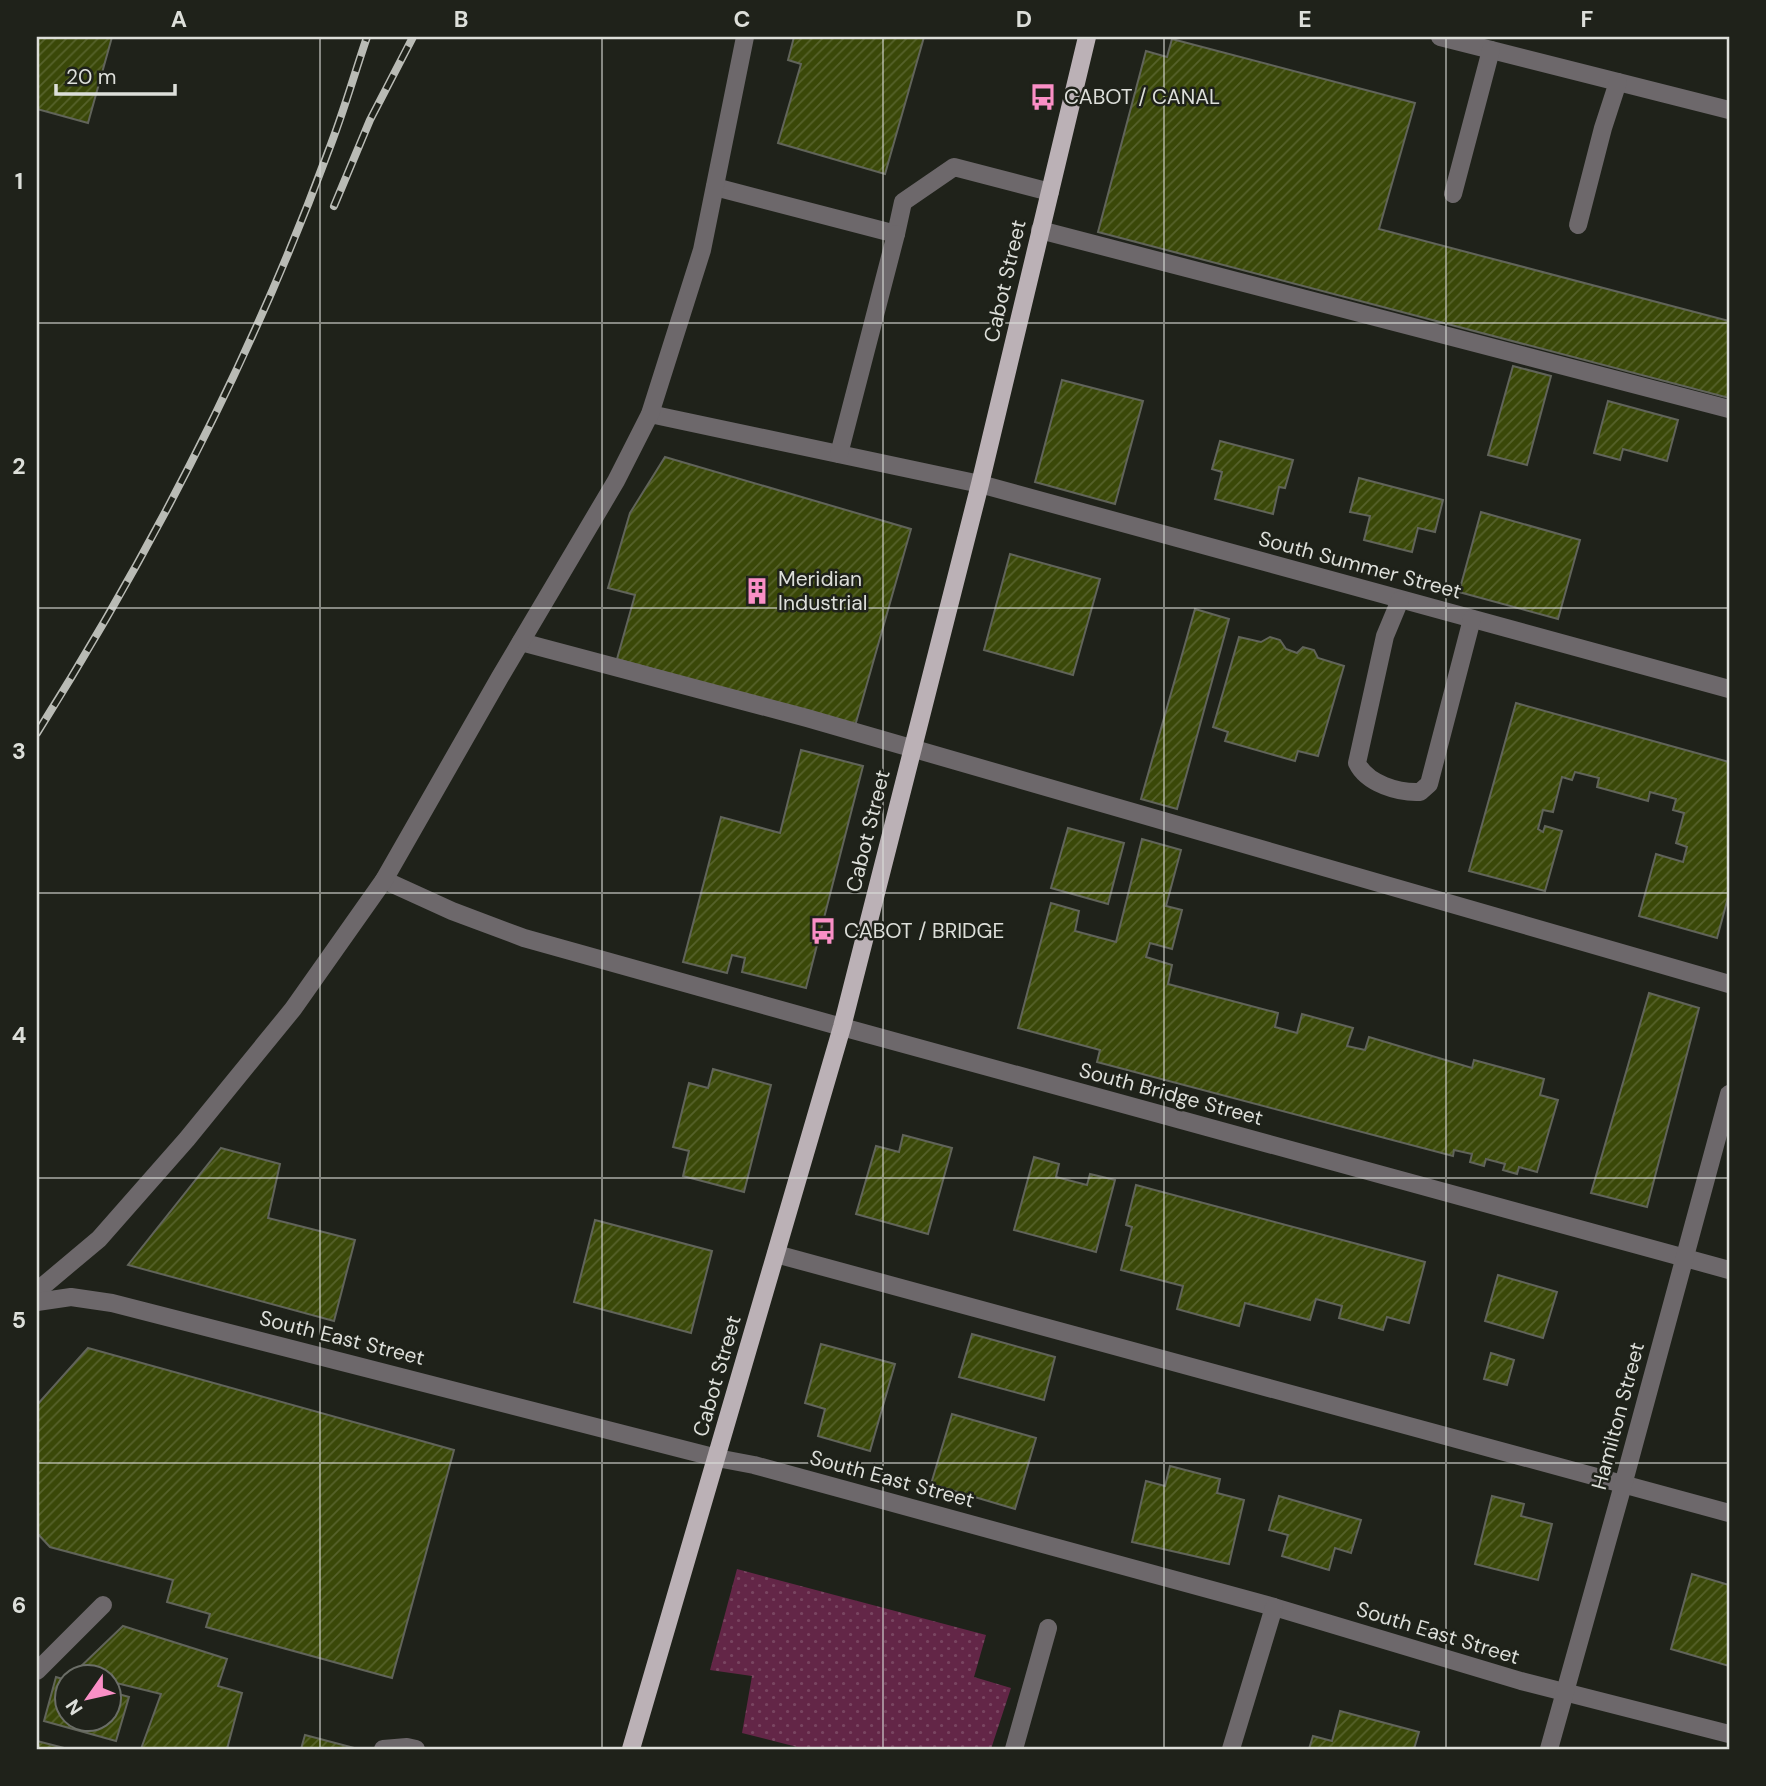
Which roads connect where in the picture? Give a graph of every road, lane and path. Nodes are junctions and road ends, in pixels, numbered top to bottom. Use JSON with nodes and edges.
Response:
{"nodes":[{"id":1,"x":745,"y":37,"type":"edge"},
{"id":2,"x":1087,"y":37,"type":"edge"},
{"id":3,"x":1440,"y":37,"type":"edge"},
{"id":4,"x":1491,"y":50,"type":"junction"},
{"id":5,"x":1618,"y":82,"type":"junction"},
{"id":6,"x":1729,"y":110,"type":"edge"},
{"id":7,"x":715,"y":187,"type":"junction"},
{"id":8,"x":1049,"y":192,"type":"junction"},
{"id":9,"x":1453,"y":194,"type":"dead end"},
{"id":10,"x":1578,"y":225,"type":"dead end"},
{"id":11,"x":1041,"y":230,"type":"junction"},
{"id":12,"x":896,"y":234,"type":"junction"},
{"id":13,"x":1729,"y":409,"type":"edge"},
{"id":14,"x":650,"y":414,"type":"junction"},
{"id":15,"x":839,"y":454,"type":"junction"},
{"id":16,"x":980,"y":484,"type":"junction"},
{"id":17,"x":1400,"y":600,"type":"junction"},
{"id":18,"x":1472,"y":619,"type":"junction"},
{"id":19,"x":521,"y":642,"type":"junction"},
{"id":20,"x":1729,"y":690,"type":"edge"},
{"id":21,"x":912,"y":750,"type":"junction"},
{"id":22,"x":384,"y":880,"type":"junction"},
{"id":23,"x":1729,"y":985,"type":"edge"},
{"id":24,"x":842,"y":1027,"type":"junction"},
{"id":25,"x":1729,"y":1094,"type":"edge"},
{"id":26,"x":776,"y":1254,"type":"junction"},
{"id":27,"x":1685,"y":1259,"type":"junction"},
{"id":28,"x":1729,"y":1270,"type":"edge"},
{"id":29,"x":37,"y":1292,"type":"edge"},
{"id":30,"x":37,"y":1302,"type":"edge"},
{"id":31,"x":717,"y":1458,"type":"junction"},
{"id":32,"x":1623,"y":1485,"type":"junction"},
{"id":33,"x":1729,"y":1513,"type":"edge"},
{"id":34,"x":103,"y":1605,"type":"dead end"},
{"id":35,"x":1274,"y":1607,"type":"junction"},
{"id":36,"x":1048,"y":1628,"type":"dead end"},
{"id":37,"x":37,"y":1671,"type":"edge"},
{"id":38,"x":1565,"y":1691,"type":"junction"},
{"id":39,"x":1729,"y":1734,"type":"edge"},
{"id":40,"x":383,"y":1749,"type":"edge"},
{"id":41,"x":416,"y":1749,"type":"edge"},
{"id":42,"x":631,"y":1749,"type":"edge"},
{"id":43,"x":1014,"y":1749,"type":"edge"},
{"id":44,"x":1231,"y":1749,"type":"edge"},
{"id":45,"x":1549,"y":1749,"type":"edge"}],
"edges":[{"from":1,"to":7,"type":"street"},
{"from":2,"to":8,"type":"main road","name":"Cabot Street"},
{"from":3,"to":4,"type":"street"},
{"from":4,"to":5,"type":"street"},
{"from":4,"to":9,"type":"street"},
{"from":5,"to":6,"type":"street"},
{"from":5,"to":10,"type":"street"},
{"from":7,"to":12,"type":"street"},
{"from":7,"to":14,"type":"street"},
{"from":8,"to":11,"type":"main road","name":"Cabot Street"},
{"from":8,"to":12,"type":"street"},
{"from":11,"to":13,"type":"street"},
{"from":11,"to":16,"type":"main road","name":"Cabot Street"},
{"from":12,"to":15,"type":"street"},
{"from":14,"to":15,"type":"street","name":"South Summer Street"},
{"from":14,"to":19,"type":"street"},
{"from":15,"to":16,"type":"street","name":"South Summer Street"},
{"from":16,"to":17,"type":"street","name":"South Summer Street"},
{"from":16,"to":21,"type":"main road","name":"Cabot Street"},
{"from":17,"to":18,"type":"street","name":"South Summer Street"},
{"from":17,"to":18,"type":"street"},
{"from":18,"to":20,"type":"street","name":"South Summer Street"},
{"from":19,"to":21,"type":"street"},
{"from":19,"to":22,"type":"street"},
{"from":21,"to":23,"type":"street"},
{"from":21,"to":24,"type":"main road","name":"Cabot Street"},
{"from":22,"to":24,"type":"street","name":"South Bridge Street"},
{"from":22,"to":29,"type":"street"},
{"from":24,"to":26,"type":"main road","name":"Cabot Street"},
{"from":24,"to":27,"type":"street","name":"South Bridge Street"},
{"from":25,"to":27,"type":"street","name":"Hamilton Street"},
{"from":26,"to":31,"type":"main road","name":"Cabot Street"},
{"from":26,"to":32,"type":"street"},
{"from":27,"to":28,"type":"street","name":"South Bridge Street"},
{"from":27,"to":32,"type":"street","name":"Hamilton Street"},
{"from":30,"to":31,"type":"street","name":"South East Street"},
{"from":31,"to":35,"type":"street","name":"South East Street"},
{"from":31,"to":42,"type":"main road","name":"Cabot Street"},
{"from":32,"to":33,"type":"street"},
{"from":32,"to":38,"type":"street","name":"Hamilton Street"},
{"from":34,"to":37,"type":"street"},
{"from":35,"to":38,"type":"street","name":"South East Street"},
{"from":35,"to":44,"type":"street"},
{"from":36,"to":43,"type":"street"},
{"from":38,"to":39,"type":"street","name":"South East Street"},
{"from":38,"to":45,"type":"street","name":"Hamilton Street"},
{"from":40,"to":41,"type":"street"}]}
